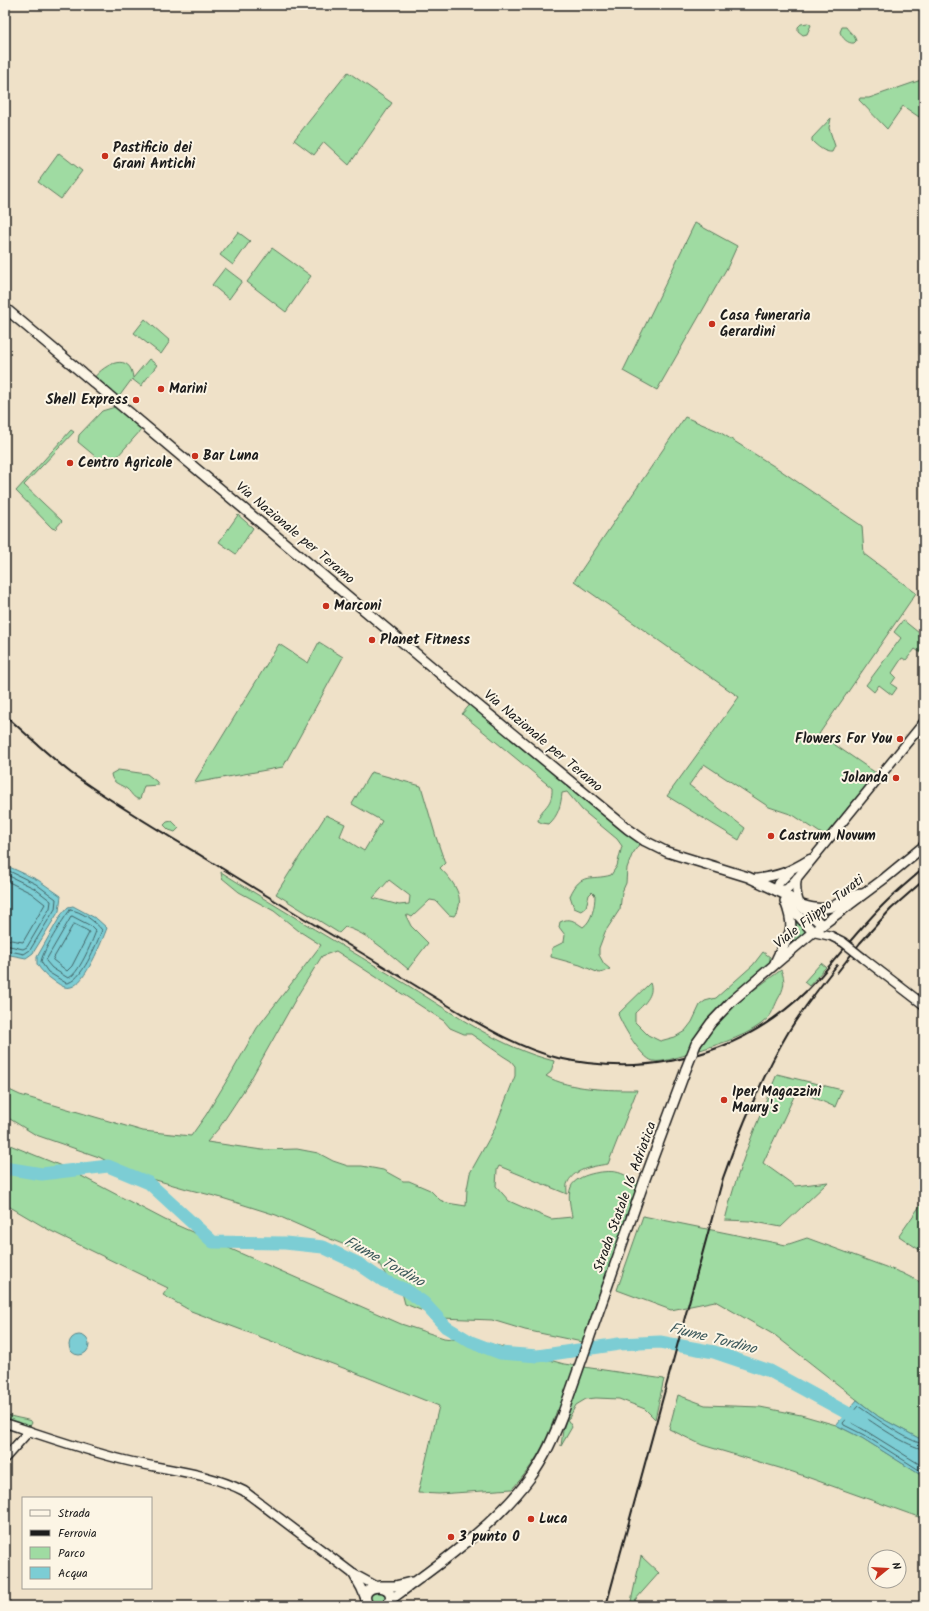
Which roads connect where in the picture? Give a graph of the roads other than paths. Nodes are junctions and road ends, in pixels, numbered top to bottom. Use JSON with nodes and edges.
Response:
{"nodes":[{"id":1,"x":5,"y":308,"type":"edge"},
{"id":2,"x":924,"y":722,"type":"edge"},
{"id":3,"x":924,"y":846,"type":"edge"},
{"id":4,"x":815,"y":857,"type":"junction"},
{"id":5,"x":790,"y":872,"type":"junction"},
{"id":6,"x":797,"y":878,"type":"junction"},
{"id":7,"x":754,"y":879,"type":"junction"},
{"id":8,"x":776,"y":891,"type":"junction"},
{"id":9,"x":864,"y":894,"type":"junction"},
{"id":10,"x":785,"y":901,"type":"junction"},
{"id":11,"x":800,"y":904,"type":"junction"},
{"id":12,"x":822,"y":925,"type":"junction"},
{"id":13,"x":813,"y":932,"type":"junction"},
{"id":14,"x":843,"y":942,"type":"junction"},
{"id":15,"x":774,"y":966,"type":"junction"},
{"id":16,"x":732,"y":1001,"type":"joint"},
{"id":17,"x":924,"y":1005,"type":"edge"},
{"id":18,"x":5,"y":1423,"type":"edge"},
{"id":19,"x":29,"y":1431,"type":"junction"},
{"id":20,"x":5,"y":1458,"type":"edge"},
{"id":21,"x":352,"y":1573,"type":"junction"},
{"id":22,"x":416,"y":1581,"type":"junction"},
{"id":23,"x":378,"y":1586,"type":"junction"},
{"id":24,"x":388,"y":1603,"type":"edge"},
{"id":25,"x":368,"y":1604,"type":"edge"}],
"edges":[{"from":1,"to":7,"type":"main road","name":"Via Nazionale per Teramo"},
{"from":2,"to":4,"type":"street"},
{"from":3,"to":9,"type":"main road","name":"Viale Filippo Turati"},
{"from":4,"to":5,"type":"street"},
{"from":4,"to":6,"type":"street"},
{"from":5,"to":7,"type":"street"},
{"from":5,"to":8,"type":"street"},
{"from":6,"to":8,"type":"street"},
{"from":6,"to":11,"type":"street"},
{"from":7,"to":8,"type":"main road","name":"Via Nazionale per Teramo"},
{"from":8,"to":10,"type":"main road","name":"Via Nazionale per Teramo"},
{"from":8,"to":11,"type":"main road","name":"Via Nazionale per Teramo"},
{"from":9,"to":11,"type":"main road","name":"Via Nazionale per Teramo"},
{"from":9,"to":12,"type":"main road","name":"Viale Filippo Turati"},
{"from":10,"to":13,"type":"main road","name":"Via Nazionale per Teramo"},
{"from":10,"to":15,"type":"main road","name":"Via Nazionale per Teramo"},
{"from":11,"to":12,"type":"main road","name":"Via Nazionale per Teramo"},
{"from":12,"to":13,"type":"main road","name":"Viale Filippo Turati"},
{"from":12,"to":14,"type":"street"},
{"from":13,"to":14,"type":"street"},
{"from":13,"to":15,"type":"main road","name":"Viale Filippo Turati"},
{"from":14,"to":17,"type":"street","bridge":true},
{"from":15,"to":16,"type":"main road","name":"Viale Filippo Turati"},
{"from":16,"to":22,"type":"main road","name":"Strada Statale 16 Adriatica","bridge":true},
{"from":18,"to":19,"type":"street"},
{"from":19,"to":20,"type":"street"},
{"from":19,"to":21,"type":"street"},
{"from":21,"to":23,"type":"street"},
{"from":21,"to":25,"type":"street"},
{"from":22,"to":23,"type":"main road"},
{"from":22,"to":24,"type":"main road","name":"Strada Statale 16 Adriatica"},
{"from":23,"to":24,"type":"main road"},
{"from":23,"to":25,"type":"main road"}]}
